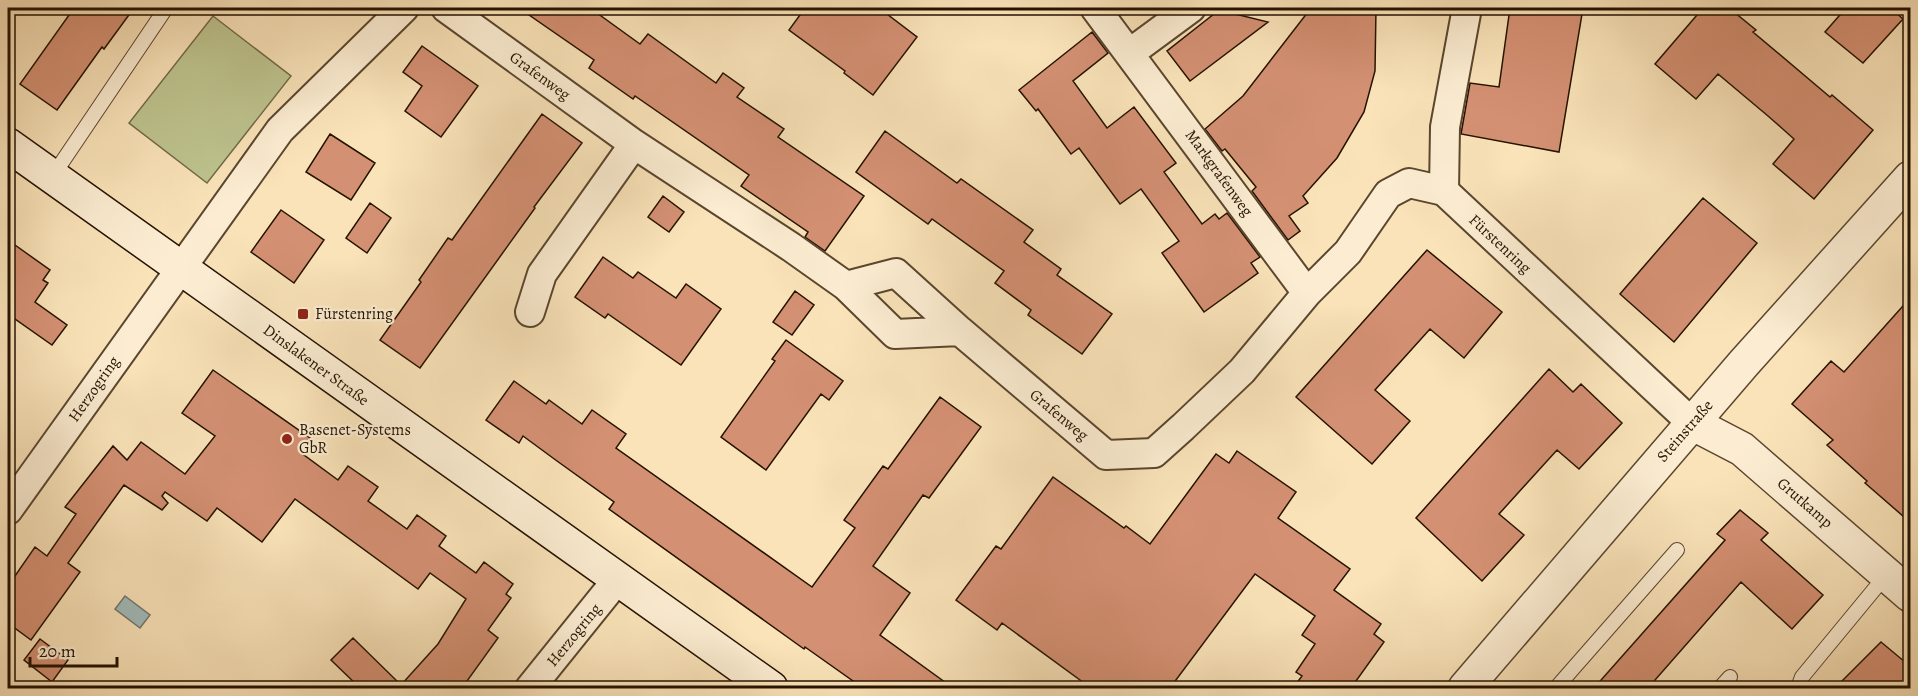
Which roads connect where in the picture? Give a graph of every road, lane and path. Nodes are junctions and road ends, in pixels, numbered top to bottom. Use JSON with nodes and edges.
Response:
{"nodes":[{"id":1,"x":166,"y":8,"type":"edge"},
{"id":2,"x":404,"y":8,"type":"edge"},
{"id":3,"x":446,"y":8,"type":"edge"},
{"id":4,"x":1095,"y":8,"type":"edge"},
{"id":5,"x":1191,"y":8,"type":"edge"},
{"id":6,"x":1467,"y":8,"type":"edge"},
{"id":7,"x":1130,"y":53,"type":"junction"},
{"id":8,"x":634,"y":144,"type":"junction"},
{"id":9,"x":8,"y":145,"type":"edge"},
{"id":10,"x":51,"y":177,"type":"junction"},
{"id":11,"x":1911,"y":178,"type":"edge"},
{"id":12,"x":1444,"y":191,"type":"junction"},
{"id":13,"x":181,"y":268,"type":"junction"},
{"id":14,"x":846,"y":286,"type":"junction"},
{"id":15,"x":1307,"y":293,"type":"junction"},
{"id":16,"x":530,"y":312,"type":"dead end"},
{"id":17,"x":960,"y":331,"type":"junction"},
{"id":18,"x":1692,"y":423,"type":"junction"},
{"id":19,"x":8,"y":510,"type":"edge"},
{"id":20,"x":1677,"y":550,"type":"dead end"},
{"id":21,"x":617,"y":580,"type":"junction"},
{"id":22,"x":1899,"y":585,"type":"edge"},
{"id":23,"x":1730,"y":676,"type":"dead end"},
{"id":24,"x":530,"y":688,"type":"edge"},
{"id":25,"x":771,"y":688,"type":"edge"},
{"id":26,"x":1465,"y":688,"type":"edge"},
{"id":27,"x":1556,"y":688,"type":"edge"},
{"id":28,"x":1720,"y":688,"type":"edge"},
{"id":29,"x":1798,"y":688,"type":"edge"}],
"edges":[{"from":1,"to":10,"type":"lane"},
{"from":2,"to":13,"type":"street"},
{"from":3,"to":8,"type":"street","name":"Grafenweg"},
{"from":4,"to":7,"type":"street","name":"Markgrafenweg"},
{"from":5,"to":7,"type":"street"},
{"from":6,"to":12,"type":"street"},
{"from":7,"to":15,"type":"street","name":"Markgrafenweg"},
{"from":8,"to":14,"type":"street","name":"Grafenweg"},
{"from":8,"to":16,"type":"street"},
{"from":9,"to":10,"type":"main road","name":"Dinslakener Straße"},
{"from":10,"to":13,"type":"main road","name":"Dinslakener Straße"},
{"from":11,"to":18,"type":"main road","name":"Steinstraße"},
{"from":12,"to":15,"type":"street","name":"Grafenweg"},
{"from":12,"to":18,"type":"street","name":"Fürstenring"},
{"from":13,"to":19,"type":"street","name":"Herzogring"},
{"from":13,"to":21,"type":"main road","name":"Dinslakener Straße"},
{"from":14,"to":17,"type":"street","name":"Grafenweg"},
{"from":14,"to":17,"type":"street"},
{"from":15,"to":17,"type":"street","name":"Grafenweg"},
{"from":18,"to":22,"type":"main road","name":"Grutkamp"},
{"from":18,"to":26,"type":"main road","name":"Steinstraße"},
{"from":20,"to":27,"type":"lane"},
{"from":21,"to":24,"type":"street","name":"Herzogring"},
{"from":21,"to":25,"type":"main road","name":"Dinslakener Straße"},
{"from":22,"to":29,"type":"lane"},
{"from":23,"to":28,"type":"lane"}]}
